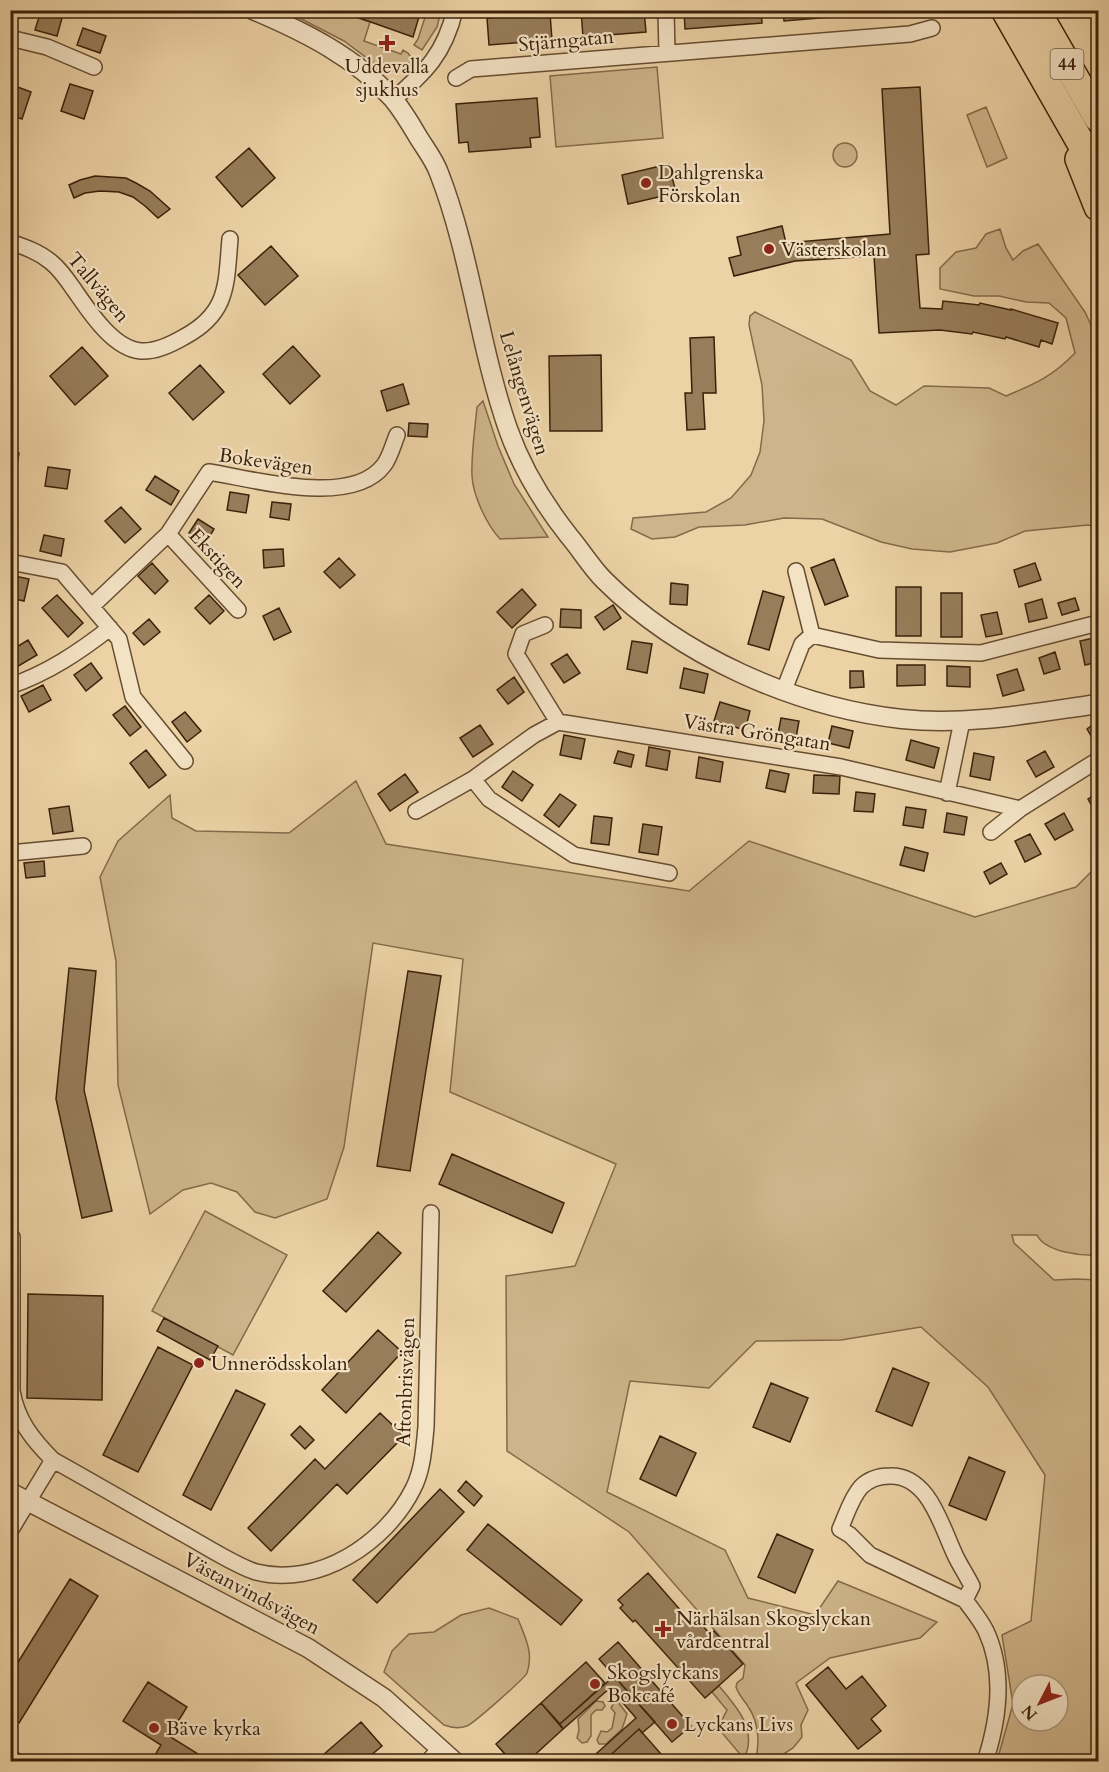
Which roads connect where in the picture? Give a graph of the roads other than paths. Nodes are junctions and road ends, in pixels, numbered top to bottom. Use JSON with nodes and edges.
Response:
{"nodes":[{"id":1,"x":253,"y":10,"type":"edge"},
{"id":2,"x":454,"y":10,"type":"edge"},
{"id":3,"x":666,"y":10,"type":"edge"},
{"id":4,"x":1005,"y":10,"type":"edge"},
{"id":5,"x":1036,"y":10,"type":"edge"},
{"id":6,"x":932,"y":28,"type":"dead end"},
{"id":7,"x":10,"y":38,"type":"edge"},
{"id":8,"x":667,"y":53,"type":"junction"},
{"id":9,"x":94,"y":67,"type":"dead end"},
{"id":10,"x":456,"y":78,"type":"dead end"},
{"id":11,"x":1052,"y":94,"type":"junction"},
{"id":12,"x":393,"y":100,"type":"junction"},
{"id":13,"x":1098,"y":118,"type":"edge"},
{"id":14,"x":1098,"y":173,"type":"edge"},
{"id":15,"x":1098,"y":207,"type":"edge"},
{"id":16,"x":230,"y":239,"type":"dead end"},
{"id":17,"x":10,"y":242,"type":"edge"},
{"id":18,"x":397,"y":435,"type":"dead end"},
{"id":19,"x":168,"y":534,"type":"junction"},
{"id":20,"x":10,"y":562,"type":"edge"},
{"id":21,"x":796,"y":571,"type":"dead end"},
{"id":22,"x":92,"y":606,"type":"junction"},
{"id":23,"x":238,"y":610,"type":"dead end"},
{"id":24,"x":1098,"y":623,"type":"edge"},
{"id":25,"x":545,"y":625,"type":"dead end"},
{"id":26,"x":111,"y":628,"type":"junction"},
{"id":27,"x":812,"y":635,"type":"junction"},
{"id":28,"x":10,"y":686,"type":"edge"},
{"id":29,"x":784,"y":690,"type":"junction"},
{"id":30,"x":1098,"y":704,"type":"edge"},
{"id":31,"x":962,"y":721,"type":"junction"},
{"id":32,"x":558,"y":722,"type":"junction"},
{"id":33,"x":1098,"y":760,"type":"edge"},
{"id":34,"x":185,"y":761,"type":"dead end"},
{"id":35,"x":473,"y":779,"type":"junction"},
{"id":36,"x":947,"y":793,"type":"junction"},
{"id":37,"x":1020,"y":809,"type":"junction"},
{"id":38,"x":416,"y":811,"type":"dead end"},
{"id":39,"x":991,"y":832,"type":"dead end"},
{"id":40,"x":83,"y":846,"type":"dead end"},
{"id":41,"x":10,"y":853,"type":"edge"},
{"id":42,"x":669,"y":873,"type":"dead end"},
{"id":43,"x":431,"y":1213,"type":"dead end"},
{"id":44,"x":12,"y":1237,"type":"dead end"},
{"id":45,"x":52,"y":1460,"type":"junction"},
{"id":46,"x":10,"y":1492,"type":"edge"},
{"id":47,"x":29,"y":1502,"type":"junction"},
{"id":48,"x":10,"y":1531,"type":"edge"},
{"id":49,"x":965,"y":1600,"type":"junction"},
{"id":50,"x":434,"y":1755,"type":"edge"},
{"id":51,"x":455,"y":1761,"type":"edge"},
{"id":52,"x":985,"y":1761,"type":"edge"}],
"edges":[{"from":1,"to":12,"type":"street","name":"Lelångenvägen"},
{"from":2,"to":12,"type":"street"},
{"from":3,"to":8,"type":"street"},
{"from":4,"to":11,"type":"highway","number":"44"},
{"from":5,"to":13,"type":"highway","number":"44"},
{"from":6,"to":8,"type":"street","name":"Stjärngatan"},
{"from":7,"to":9,"type":"street"},
{"from":8,"to":10,"type":"street","name":"Stjärngatan"},
{"from":11,"to":14,"type":"highway","number":"44"},
{"from":11,"to":15,"type":"highway"},
{"from":12,"to":29,"type":"street","name":"Lelångenvägen"},
{"from":16,"to":17,"type":"street","name":"Tallvägen"},
{"from":18,"to":19,"type":"street","name":"Bokevägen"},
{"from":19,"to":22,"type":"street","name":"Bokevägen"},
{"from":19,"to":23,"type":"street","name":"Ekstigen"},
{"from":20,"to":22,"type":"street"},
{"from":21,"to":27,"type":"street"},
{"from":22,"to":26,"type":"street"},
{"from":24,"to":27,"type":"street"},
{"from":25,"to":32,"type":"street"},
{"from":26,"to":28,"type":"street"},
{"from":26,"to":34,"type":"street"},
{"from":27,"to":29,"type":"street"},
{"from":29,"to":31,"type":"street","name":"Lelångenvägen"},
{"from":30,"to":31,"type":"street","name":"Lelångenvägen"},
{"from":31,"to":36,"type":"street"},
{"from":32,"to":35,"type":"street"},
{"from":32,"to":36,"type":"street","name":"Västra Gröngatan"},
{"from":33,"to":37,"type":"street"},
{"from":35,"to":38,"type":"street"},
{"from":35,"to":42,"type":"street"},
{"from":36,"to":37,"type":"street","name":"Västra Gröngatan"},
{"from":37,"to":39,"type":"street"},
{"from":40,"to":41,"type":"street"},
{"from":43,"to":45,"type":"street","name":"Aftonbrisvägen"},
{"from":44,"to":45,"type":"street","name":"Aftonbrisvägen"},
{"from":45,"to":47,"type":"street"},
{"from":46,"to":47,"type":"street","name":"Västanvindsvägen"},
{"from":47,"to":48,"type":"street"},
{"from":47,"to":50,"type":"street","name":"Västanvindsvägen"},
{"from":49,"to":49,"type":"street"},
{"from":49,"to":52,"type":"street"},
{"from":50,"to":51,"type":"street","name":"Västanvindsvägen"}]}
